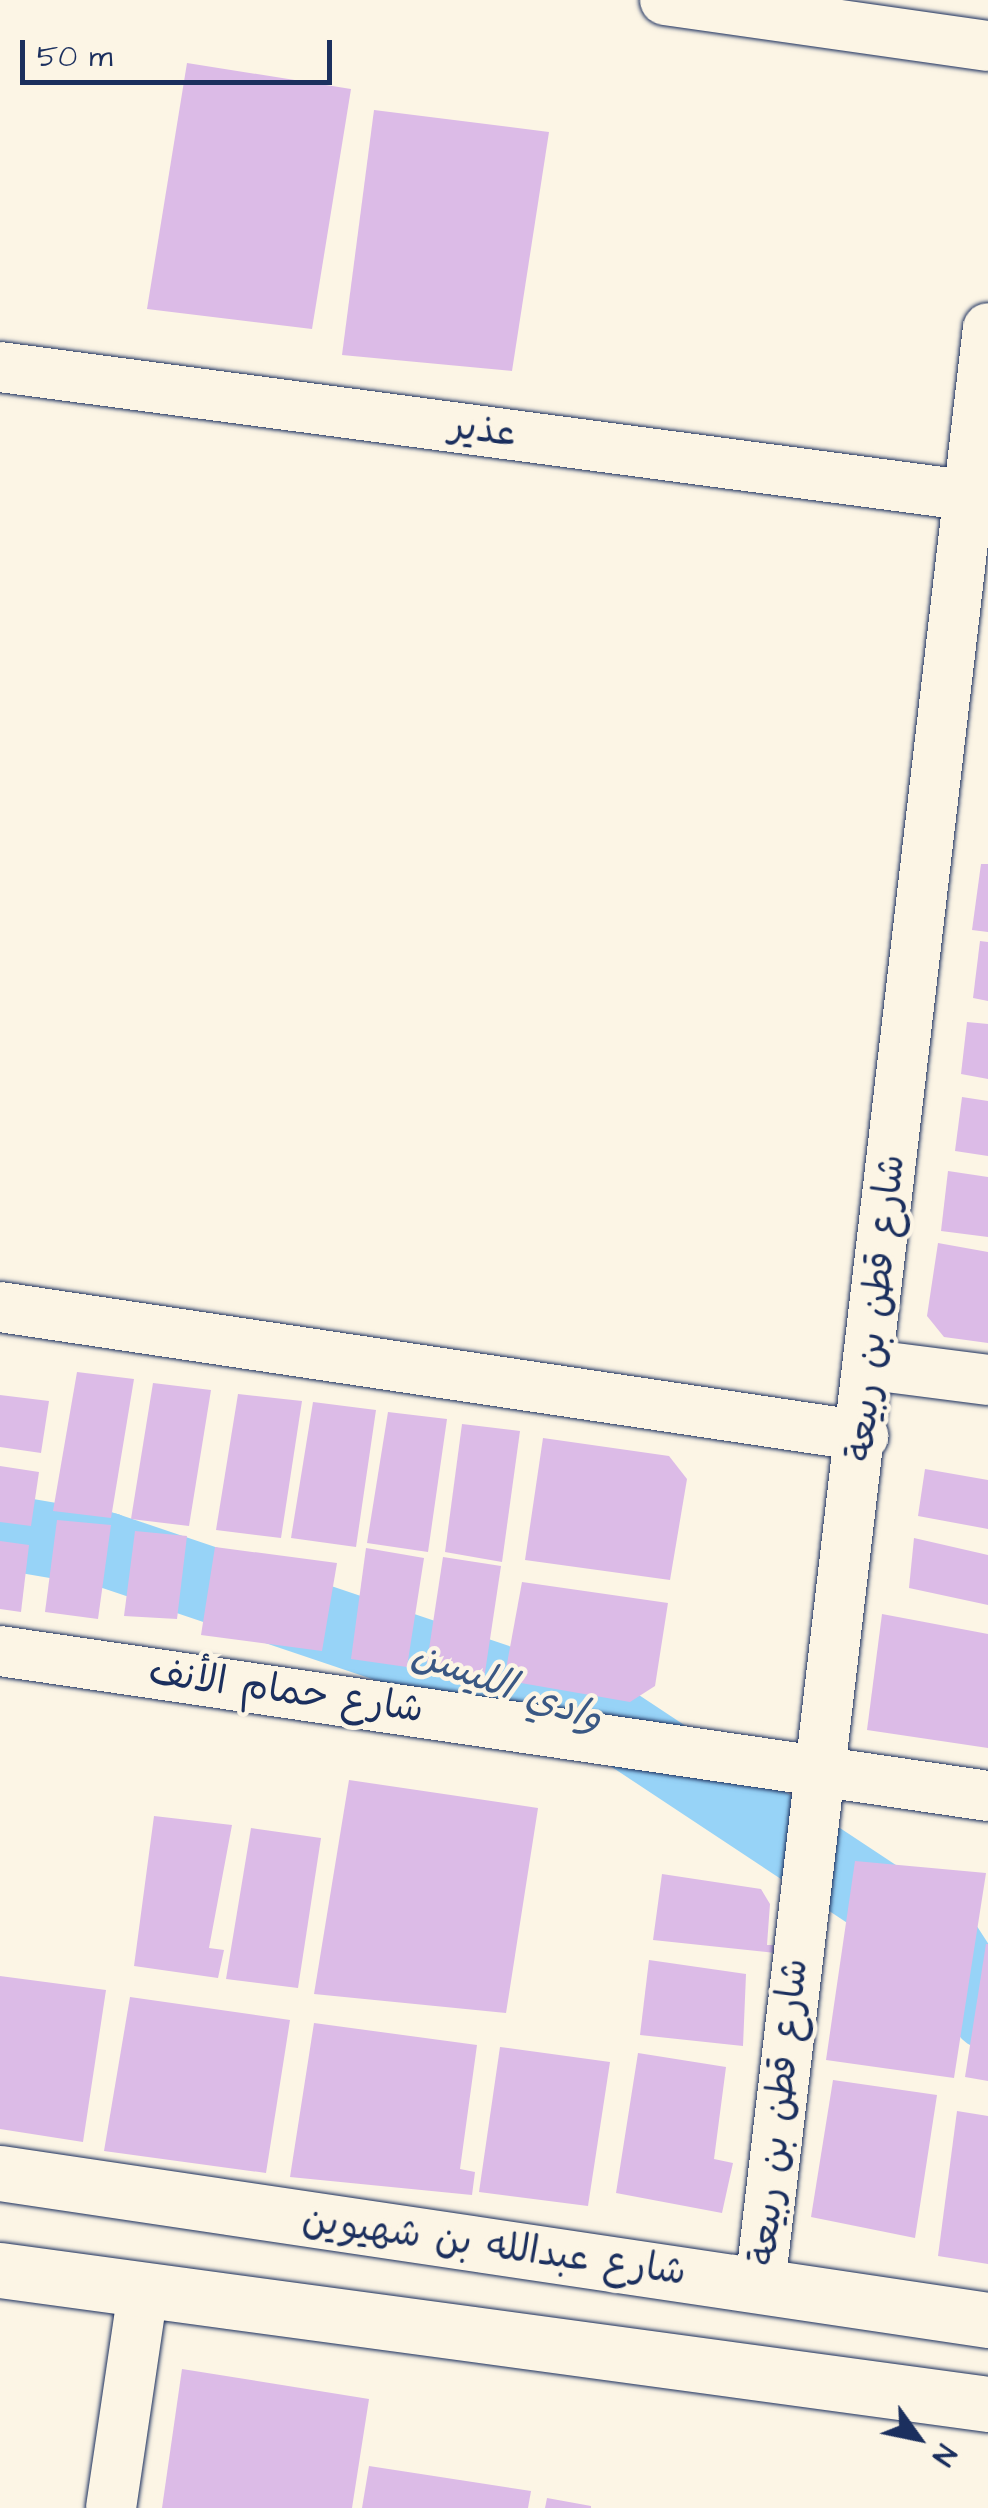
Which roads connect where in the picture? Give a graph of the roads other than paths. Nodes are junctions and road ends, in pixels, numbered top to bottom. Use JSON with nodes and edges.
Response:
{"nodes":[{"id":1,"x":665,"y":0,"type":"edge"},
{"id":2,"x":988,"y":46,"type":"edge"},
{"id":3,"x":988,"y":328,"type":"edge"},
{"id":4,"x":0,"y":367,"type":"edge"},
{"id":5,"x":965,"y":494,"type":"junction"},
{"id":6,"x":0,"y":1307,"type":"edge"},
{"id":7,"x":872,"y":1364,"type":"junction"},
{"id":8,"x":988,"y":1380,"type":"edge"},
{"id":9,"x":863,"y":1436,"type":"junction"},
{"id":10,"x":0,"y":1651,"type":"edge"},
{"id":11,"x":818,"y":1769,"type":"junction"},
{"id":12,"x":988,"y":1796,"type":"edge"},
{"id":13,"x":0,"y":2173,"type":"edge"},
{"id":14,"x":0,"y":2270,"type":"edge"},
{"id":15,"x":760,"y":2286,"type":"junction"},
{"id":16,"x":143,"y":2291,"type":"junction"},
{"id":17,"x":988,"y":2320,"type":"edge"},
{"id":18,"x":988,"y":2404,"type":"edge"},
{"id":19,"x":111,"y":2508,"type":"edge"}],
"edges":[{"from":1,"to":2,"type":"street"},
{"from":3,"to":5,"type":"street","name":"شارع قطن بن ربيعة"},
{"from":4,"to":5,"type":"street","name":"عذير"},
{"from":5,"to":7,"type":"street","name":"شارع قطن بن ربيعة"},
{"from":6,"to":9,"type":"street"},
{"from":7,"to":8,"type":"street"},
{"from":7,"to":9,"type":"street","name":"شارع قطن بن ربيعة"},
{"from":9,"to":11,"type":"street","name":"شارع قطن بن ربيعة"},
{"from":10,"to":11,"type":"street","name":"شارع حمام الأنف"},
{"from":11,"to":12,"type":"street","name":"شارع حمام الأنف"},
{"from":11,"to":15,"type":"street","name":"شارع قطن بن ربيعة"},
{"from":13,"to":15,"type":"street","name":"شارع عبدالله بن شهيوين"},
{"from":14,"to":16,"type":"street"},
{"from":15,"to":17,"type":"street","name":"شارع عبدالله بن شهيوين"},
{"from":16,"to":18,"type":"street"},
{"from":16,"to":19,"type":"street"}]}
